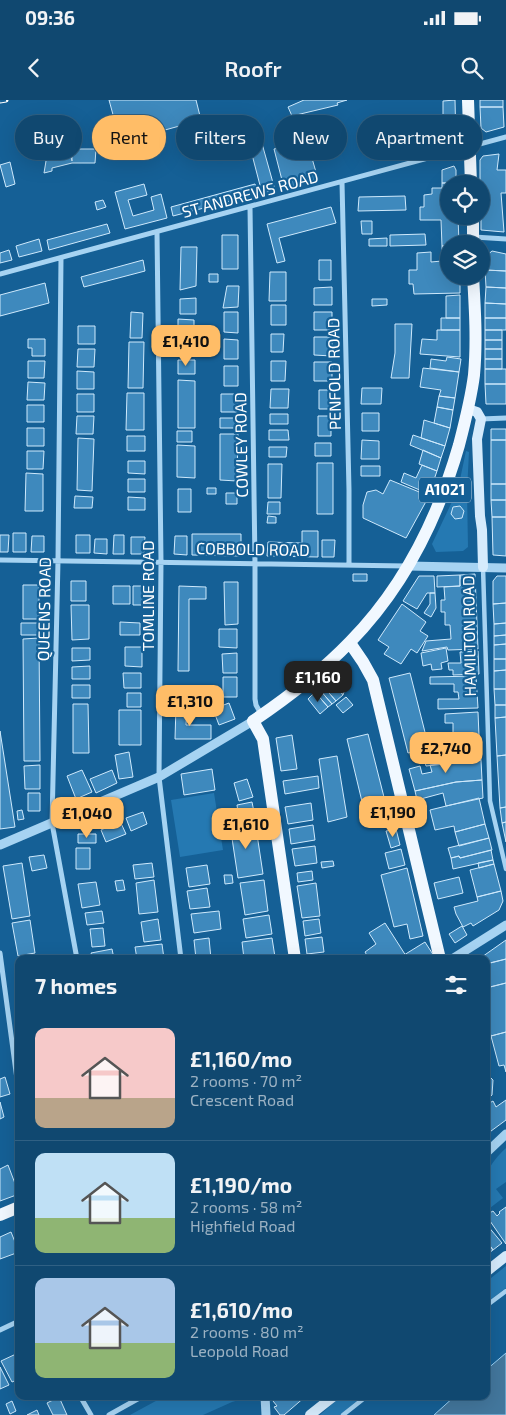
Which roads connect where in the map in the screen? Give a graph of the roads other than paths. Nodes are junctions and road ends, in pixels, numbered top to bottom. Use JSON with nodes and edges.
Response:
{"nodes":[{"id":1,"x":468,"y":100,"type":"edge"},
{"id":2,"x":469,"y":115,"type":"edge"},
{"id":3,"x":506,"y":137,"type":"edge"},
{"id":4,"x":482,"y":144,"type":"edge"},
{"id":5,"x":422,"y":160,"type":"edge"},
{"id":6,"x":470,"y":160,"type":"edge"},
{"id":7,"x":471,"y":175,"type":"edge"},
{"id":8,"x":342,"y":182,"type":"junction"},
{"id":9,"x":250,"y":206,"type":"junction"},
{"id":10,"x":158,"y":232,"type":"junction"},
{"id":11,"x":490,"y":239,"type":"edge"},
{"id":12,"x":506,"y":239,"type":"edge"},
{"id":13,"x":61,"y":258,"type":"junction"},
{"id":14,"x":0,"y":274,"type":"edge"},
{"id":15,"x":473,"y":285,"type":"edge"},
{"id":16,"x":468,"y":409,"type":"junction"},
{"id":17,"x":506,"y":418,"type":"edge"},
{"id":18,"x":481,"y":419,"type":"junction"},
{"id":19,"x":0,"y":560,"type":"edge"},
{"id":20,"x":58,"y":561,"type":"junction"},
{"id":21,"x":161,"y":562,"type":"junction"},
{"id":22,"x":255,"y":564,"type":"junction"},
{"id":23,"x":349,"y":565,"type":"junction"},
{"id":24,"x":408,"y":566,"type":"junction"},
{"id":25,"x":483,"y":567,"type":"junction"},
{"id":26,"x":506,"y":568,"type":"edge"},
{"id":27,"x":350,"y":643,"type":"junction"},
{"id":28,"x":257,"y":718,"type":"junction"},
{"id":29,"x":158,"y":777,"type":"junction"},
{"id":30,"x":52,"y":823,"type":"junction"},
{"id":31,"x":0,"y":845,"type":"edge"},
{"id":32,"x":506,"y":869,"type":"edge"},
{"id":33,"x":506,"y":924,"type":"edge"},
{"id":34,"x":0,"y":952,"type":"edge"},
{"id":35,"x":76,"y":955,"type":"edge"},
{"id":36,"x":180,"y":955,"type":"edge"},
{"id":37,"x":294,"y":955,"type":"edge"},
{"id":38,"x":439,"y":955,"type":"edge"},
{"id":39,"x":458,"y":955,"type":"edge"},
{"id":40,"x":15,"y":1064,"type":"edge"},
{"id":41,"x":506,"y":1134,"type":"edge"},
{"id":42,"x":490,"y":1149,"type":"edge"},
{"id":43,"x":15,"y":1208,"type":"edge"},
{"id":44,"x":0,"y":1214,"type":"edge"},
{"id":45,"x":506,"y":1256,"type":"edge"},
{"id":46,"x":490,"y":1269,"type":"edge"},
{"id":47,"x":506,"y":1291,"type":"edge"},
{"id":48,"x":490,"y":1303,"type":"edge"},
{"id":49,"x":15,"y":1323,"type":"edge"},
{"id":50,"x":0,"y":1330,"type":"edge"},
{"id":51,"x":82,"y":1400,"type":"edge"},
{"id":52,"x":136,"y":1400,"type":"edge"},
{"id":53,"x":265,"y":1400,"type":"edge"},
{"id":54,"x":329,"y":1400,"type":"edge"},
{"id":55,"x":362,"y":1400,"type":"edge"},
{"id":56,"x":91,"y":1415,"type":"edge"},
{"id":57,"x":108,"y":1415,"type":"edge"},
{"id":58,"x":266,"y":1415,"type":"edge"},
{"id":59,"x":310,"y":1415,"type":"edge"},
{"id":60,"x":343,"y":1415,"type":"edge"}],
"edges":[{"from":1,"to":2,"type":"main road"},
{"from":3,"to":4,"type":"street","name":"ST ANDREWS ROAD"},
{"from":5,"to":8,"type":"street","name":"ST ANDREWS ROAD"},
{"from":6,"to":7,"type":"main road"},
{"from":8,"to":9,"type":"street","name":"ST ANDREWS ROAD"},
{"from":8,"to":23,"type":"street","name":"PENFOLD ROAD"},
{"from":9,"to":10,"type":"street","name":"ST ANDREWS ROAD"},
{"from":9,"to":22,"type":"street","name":"COWLEY ROAD"},
{"from":10,"to":13,"type":"street","name":"ST ANDREWS ROAD"},
{"from":10,"to":21,"type":"street","name":"TOMLINE ROAD"},
{"from":11,"to":12,"type":"street"},
{"from":13,"to":14,"type":"street","name":"ST ANDREWS ROAD"},
{"from":13,"to":20,"type":"street","name":"QUEENS ROAD"},
{"from":15,"to":16,"type":"main road","number":"A1021"},
{"from":16,"to":18,"type":"main road"},
{"from":16,"to":24,"type":"main road","number":"A1021"},
{"from":17,"to":18,"type":"street"},
{"from":18,"to":25,"type":"main road","name":"HAMILTON ROAD"},
{"from":19,"to":20,"type":"street","name":"COBBOLD ROAD"},
{"from":20,"to":21,"type":"street","name":"COBBOLD ROAD"},
{"from":20,"to":30,"type":"street","name":"QUEENS ROAD"},
{"from":21,"to":22,"type":"street","name":"COBBOLD ROAD"},
{"from":21,"to":29,"type":"street","name":"TOMLINE ROAD"},
{"from":22,"to":23,"type":"street","name":"COBBOLD ROAD"},
{"from":22,"to":28,"type":"street","name":"COWLEY ROAD"},
{"from":23,"to":24,"type":"street","name":"COBBOLD ROAD"},
{"from":24,"to":25,"type":"street","name":"COBBOLD ROAD"},
{"from":24,"to":27,"type":"main road","number":"A1021"},
{"from":25,"to":26,"type":"street","name":"COBBOLD ROAD"},
{"from":25,"to":32,"type":"street","name":"HAMILTON ROAD"},
{"from":27,"to":28,"type":"main road"},
{"from":27,"to":38,"type":"main road"},
{"from":28,"to":29,"type":"street"},
{"from":28,"to":37,"type":"main road"},
{"from":29,"to":30,"type":"street"},
{"from":29,"to":36,"type":"street","name":"TOMLINE ROAD"},
{"from":30,"to":31,"type":"street"},
{"from":30,"to":35,"type":"street","name":"QUEENS ROAD"},
{"from":33,"to":39,"type":"street"},
{"from":34,"to":40,"type":"street"},
{"from":41,"to":42,"type":"street"},
{"from":43,"to":44,"type":"main road"},
{"from":45,"to":46,"type":"main road"},
{"from":47,"to":48,"type":"street"},
{"from":49,"to":50,"type":"street"},
{"from":51,"to":56,"type":"street"},
{"from":52,"to":57,"type":"street"},
{"from":53,"to":58,"type":"street"},
{"from":54,"to":59,"type":"main road"},
{"from":55,"to":60,"type":"street"}]}
